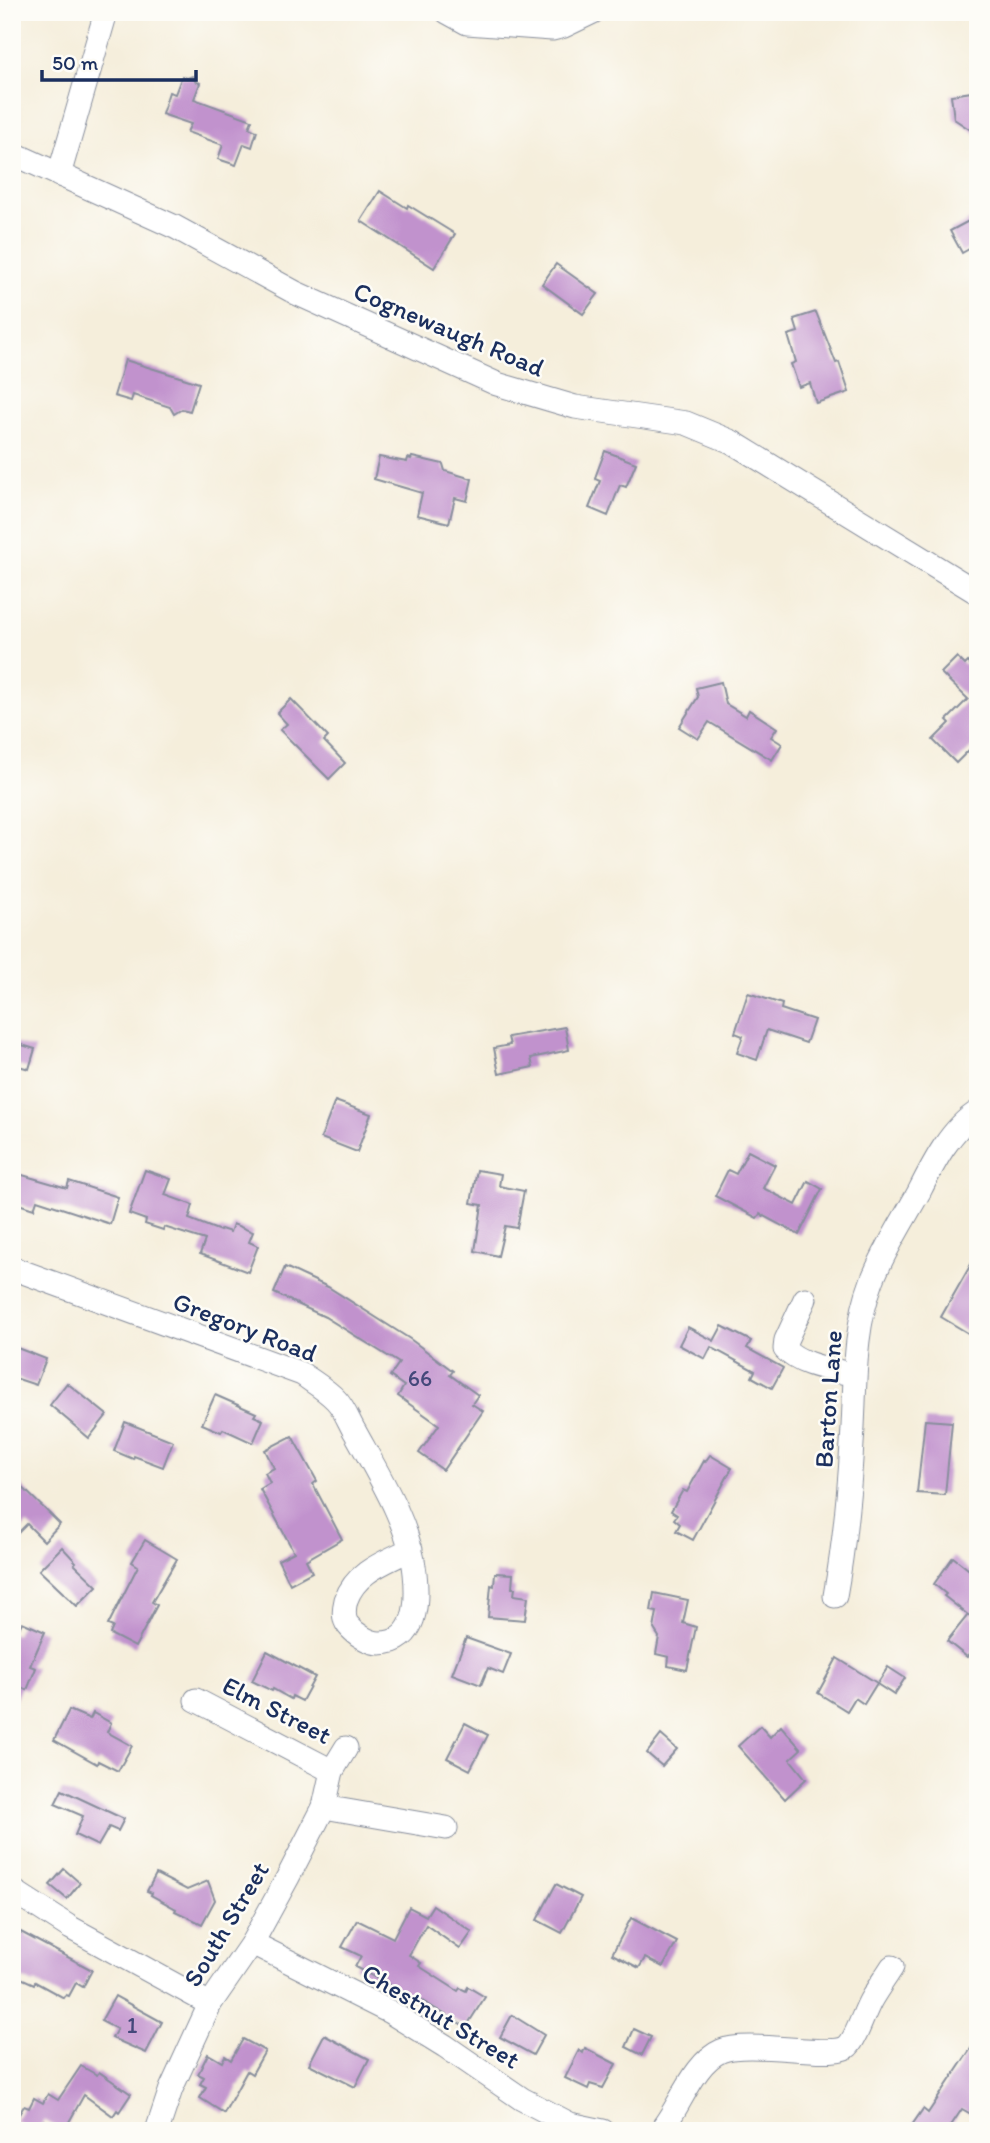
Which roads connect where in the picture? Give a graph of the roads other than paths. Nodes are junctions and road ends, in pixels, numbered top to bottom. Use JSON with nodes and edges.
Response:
{"nodes":[{"id":1,"x":106,"y":12,"type":"edge"},
{"id":2,"x":447,"y":12,"type":"edge"},
{"id":3,"x":593,"y":12,"type":"edge"},
{"id":4,"x":12,"y":153,"type":"edge"},
{"id":5,"x":59,"y":175,"type":"junction"},
{"id":6,"x":978,"y":593,"type":"edge"},
{"id":7,"x":978,"y":1112,"type":"edge"},
{"id":8,"x":12,"y":1268,"type":"edge"},
{"id":9,"x":805,"y":1299,"type":"dead end"},
{"id":10,"x":853,"y":1375,"type":"junction"},
{"id":11,"x":411,"y":1549,"type":"dead end"},
{"id":12,"x":835,"y":1596,"type":"dead end"},
{"id":13,"x":195,"y":1700,"type":"dead end"},
{"id":14,"x":346,"y":1748,"type":"dead end"},
{"id":15,"x":332,"y":1771,"type":"junction"},
{"id":16,"x":324,"y":1807,"type":"junction"},
{"id":17,"x":446,"y":1828,"type":"dead end"},
{"id":18,"x":12,"y":1890,"type":"edge"},
{"id":19,"x":252,"y":1943,"type":"junction"},
{"id":20,"x":892,"y":1967,"type":"dead end"},
{"id":21,"x":210,"y":2004,"type":"junction"},
{"id":22,"x":157,"y":2131,"type":"edge"},
{"id":23,"x":603,"y":2131,"type":"edge"},
{"id":24,"x":660,"y":2131,"type":"edge"}],
"edges":[{"from":1,"to":5,"type":"street"},
{"from":2,"to":3,"type":"street"},
{"from":4,"to":5,"type":"street","name":"Cognewaugh Road"},
{"from":5,"to":6,"type":"street","name":"Cognewaugh Road"},
{"from":7,"to":10,"type":"street","name":"Barton Lane"},
{"from":8,"to":11,"type":"street","name":"Gregory Road"},
{"from":9,"to":10,"type":"street"},
{"from":10,"to":12,"type":"street","name":"Barton Lane"},
{"from":13,"to":15,"type":"street","name":"Elm Street"},
{"from":14,"to":15,"type":"street","name":"South Street"},
{"from":15,"to":16,"type":"street","name":"South Street"},
{"from":16,"to":17,"type":"street"},
{"from":16,"to":19,"type":"street","name":"South Street"},
{"from":18,"to":21,"type":"street"},
{"from":19,"to":21,"type":"street","name":"South Street"},
{"from":19,"to":23,"type":"street","name":"Chestnut Street"},
{"from":20,"to":24,"type":"street"},
{"from":21,"to":22,"type":"street","name":"South Street"}]}
